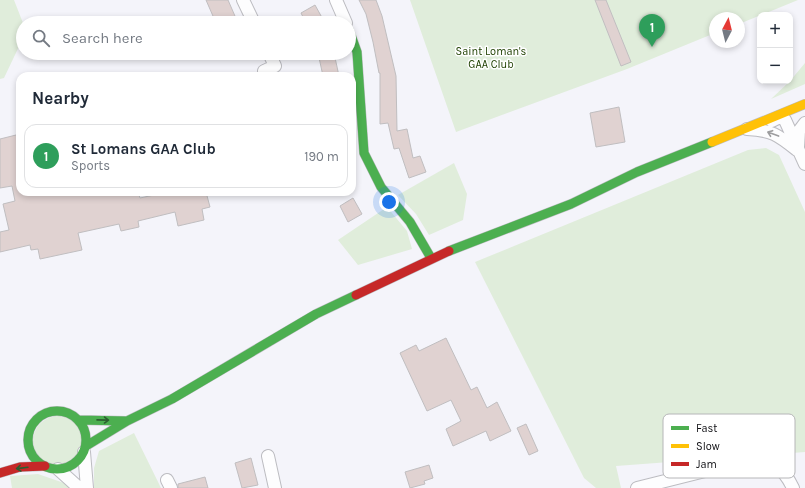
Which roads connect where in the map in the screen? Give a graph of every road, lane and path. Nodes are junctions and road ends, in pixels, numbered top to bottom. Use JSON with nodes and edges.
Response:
{"nodes":[{"id":1,"x":243,"y":0,"type":"edge"},
{"id":2,"x":336,"y":0,"type":"edge"},
{"id":3,"x":251,"y":16,"type":"edge"},
{"id":4,"x":343,"y":16,"type":"edge"},
{"id":5,"x":356,"y":49,"type":"edge"},
{"id":6,"x":272,"y":60,"type":"edge"},
{"id":7,"x":264,"y":71,"type":"dead end"},
{"id":8,"x":805,"y":104,"type":"edge"},
{"id":9,"x":805,"y":123,"type":"edge"},
{"id":10,"x":757,"y":124,"type":"junction"},
{"id":11,"x":744,"y":129,"type":"junction"},
{"id":12,"x":798,"y":150,"type":"junction"},
{"id":13,"x":805,"y":164,"type":"edge"},
{"id":14,"x":431,"y":258,"type":"junction"},
{"id":15,"x":79,"y":420,"type":"junction"},
{"id":16,"x":127,"y":421,"type":"junction"},
{"id":17,"x":28,"y":440,"type":"junction"},
{"id":18,"x":21,"y":449,"type":"dead end"},
{"id":19,"x":85,"y":449,"type":"junction"},
{"id":20,"x":268,"y":456,"type":"dead end"},
{"id":21,"x":12,"y":459,"type":"dead end"},
{"id":22,"x":45,"y":466,"type":"junction"},
{"id":23,"x":58,"y":469,"type":"junction"},
{"id":24,"x":0,"y":471,"type":"edge"},
{"id":25,"x":677,"y":478,"type":"edge"},
{"id":26,"x":788,"y":478,"type":"edge"},
{"id":27,"x":78,"y":488,"type":"edge"},
{"id":28,"x":87,"y":488,"type":"edge"},
{"id":29,"x":276,"y":488,"type":"edge"},
{"id":30,"x":637,"y":488,"type":"edge"},
{"id":31,"x":793,"y":488,"type":"edge"}],
"edges":[{"from":1,"to":3,"type":"street"},
{"from":2,"to":4,"type":"street"},
{"from":5,"to":14,"type":"street"},
{"from":6,"to":7,"type":"street"},
{"from":8,"to":10,"type":"street"},
{"from":9,"to":12,"type":"street"},
{"from":10,"to":11,"type":"street"},
{"from":10,"to":12,"type":"street"},
{"from":12,"to":11,"type":"street","one_way":true},
{"from":11,"to":14,"type":"street"},
{"from":12,"to":13,"type":"street"},
{"from":14,"to":16,"type":"street"},
{"from":15,"to":16,"type":"street","one_way":true},
{"from":15,"to":17,"type":"street"},
{"from":15,"to":19,"type":"street"},
{"from":16,"to":19,"type":"street"},
{"from":17,"to":18,"type":"street"},
{"from":17,"to":22,"type":"street"},
{"from":19,"to":23,"type":"street"},
{"from":19,"to":28,"type":"street"},
{"from":20,"to":29,"type":"street"},
{"from":21,"to":24,"type":"street"},
{"from":22,"to":23,"type":"street"},
{"from":22,"to":24,"type":"street","one_way":true},
{"from":23,"to":27,"type":"street"},
{"from":25,"to":30,"type":"street"},
{"from":26,"to":31,"type":"street"}]}
